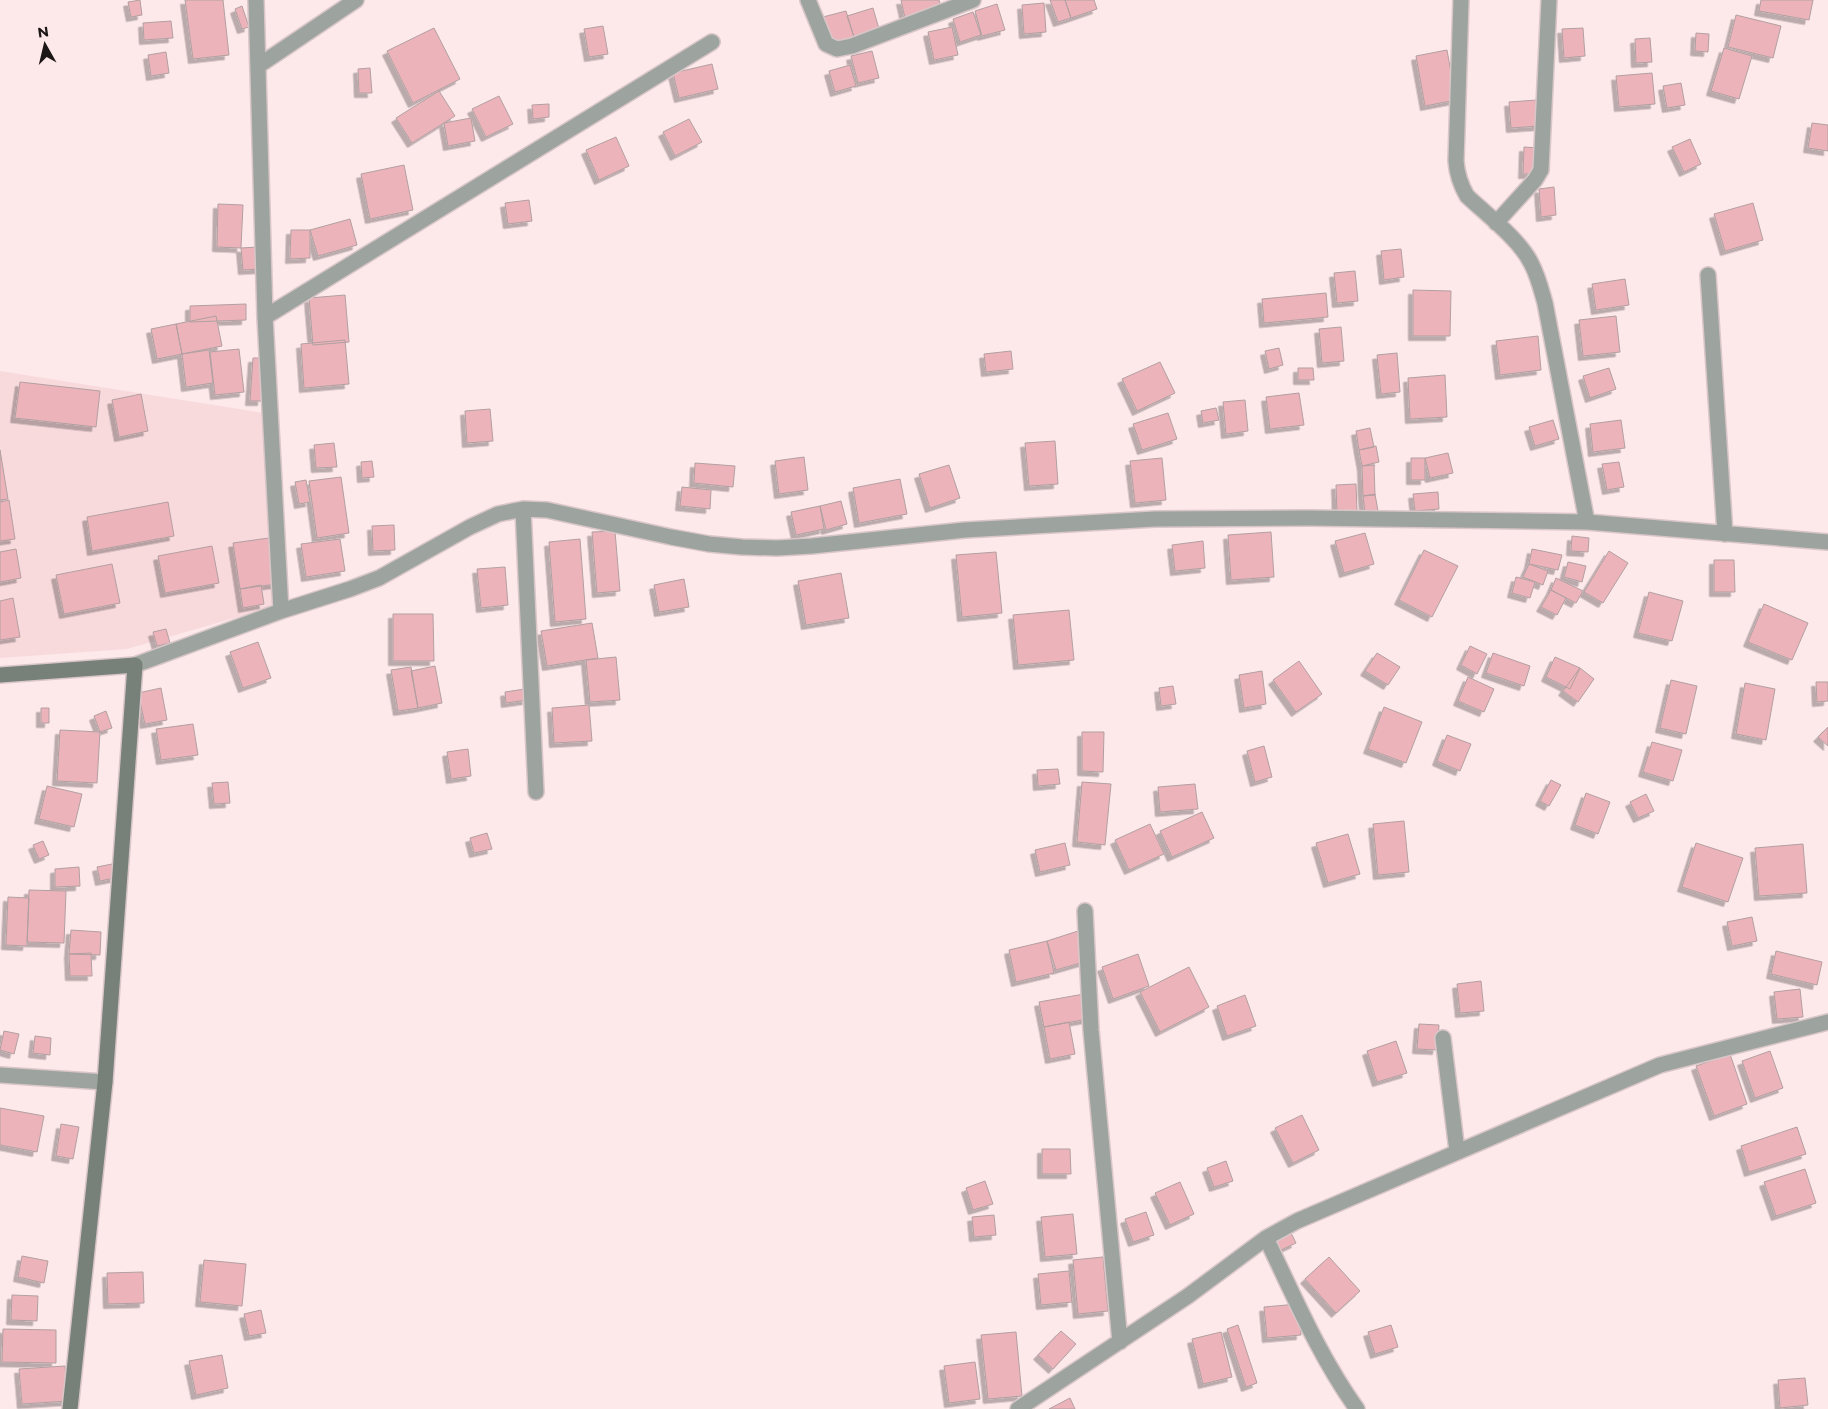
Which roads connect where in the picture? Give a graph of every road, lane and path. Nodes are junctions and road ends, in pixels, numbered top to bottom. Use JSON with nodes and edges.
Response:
{"nodes":[{"id":1,"x":256,"y":0,"type":"edge"},
{"id":2,"x":356,"y":0,"type":"edge"},
{"id":3,"x":808,"y":0,"type":"edge"},
{"id":4,"x":972,"y":0,"type":"edge"},
{"id":5,"x":1461,"y":0,"type":"edge"},
{"id":6,"x":1549,"y":0,"type":"edge"},
{"id":7,"x":958,"y":3,"type":"edge"},
{"id":8,"x":712,"y":42,"type":"dead end"},
{"id":9,"x":258,"y":66,"type":"junction"},
{"id":10,"x":1496,"y":224,"type":"junction"},
{"id":11,"x":1708,"y":275,"type":"dead end"},
{"id":12,"x":265,"y":316,"type":"junction"},
{"id":13,"x":524,"y":509,"type":"junction"},
{"id":14,"x":1587,"y":522,"type":"junction"},
{"id":15,"x":1725,"y":534,"type":"junction"},
{"id":16,"x":1828,"y":542,"type":"edge"},
{"id":17,"x":281,"y":611,"type":"junction"},
{"id":18,"x":135,"y":665,"type":"junction"},
{"id":19,"x":0,"y":675,"type":"edge"},
{"id":20,"x":536,"y":792,"type":"dead end"},
{"id":21,"x":1085,"y":911,"type":"dead end"},
{"id":22,"x":1828,"y":1022,"type":"edge"},
{"id":23,"x":1443,"y":1038,"type":"dead end"},
{"id":24,"x":0,"y":1075,"type":"edge"},
{"id":25,"x":105,"y":1082,"type":"junction"},
{"id":26,"x":1457,"y":1151,"type":"junction"},
{"id":27,"x":1266,"y":1238,"type":"junction"},
{"id":28,"x":1120,"y":1342,"type":"junction"},
{"id":29,"x":70,"y":1409,"type":"edge"},
{"id":30,"x":1018,"y":1409,"type":"edge"},
{"id":31,"x":1357,"y":1409,"type":"edge"}],
"edges":[{"from":1,"to":9,"type":"street"},
{"from":2,"to":9,"type":"street"},
{"from":3,"to":7,"type":"street"},
{"from":4,"to":7,"type":"street"},
{"from":5,"to":10,"type":"street"},
{"from":6,"to":10,"type":"street"},
{"from":8,"to":12,"type":"street"},
{"from":9,"to":12,"type":"street"},
{"from":10,"to":14,"type":"street"},
{"from":11,"to":15,"type":"street"},
{"from":12,"to":17,"type":"street"},
{"from":13,"to":14,"type":"street"},
{"from":13,"to":17,"type":"street"},
{"from":13,"to":20,"type":"street"},
{"from":14,"to":15,"type":"street"},
{"from":15,"to":16,"type":"street"},
{"from":17,"to":18,"type":"street"},
{"from":18,"to":19,"type":"street"},
{"from":18,"to":25,"type":"street"},
{"from":21,"to":28,"type":"street"},
{"from":22,"to":26,"type":"street"},
{"from":23,"to":26,"type":"street"},
{"from":24,"to":25,"type":"street"},
{"from":25,"to":29,"type":"street"},
{"from":26,"to":27,"type":"street"},
{"from":27,"to":28,"type":"street"},
{"from":27,"to":31,"type":"street"},
{"from":28,"to":30,"type":"street"}]}
